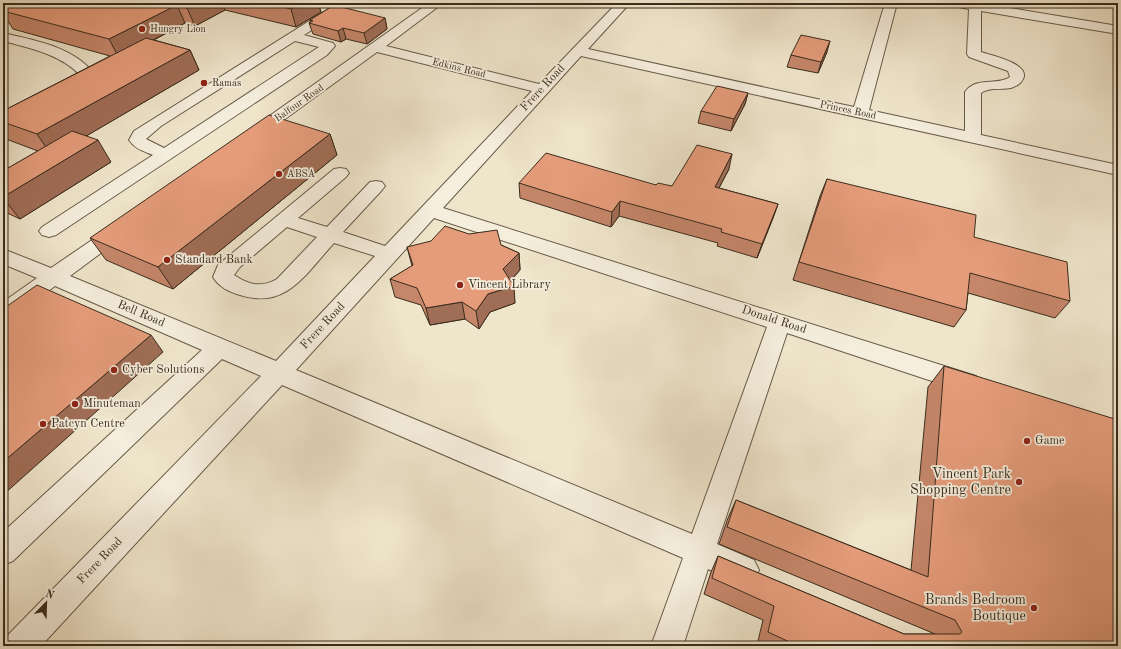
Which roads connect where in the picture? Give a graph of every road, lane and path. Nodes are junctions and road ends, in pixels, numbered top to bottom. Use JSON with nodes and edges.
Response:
{"nodes":[{"id":1,"x":319,"y":3,"type":"edge"},
{"id":2,"x":437,"y":3,"type":"edge"},
{"id":3,"x":624,"y":3,"type":"edge"},
{"id":4,"x":891,"y":3,"type":"edge"},
{"id":5,"x":958,"y":3,"type":"edge"},
{"id":6,"x":1041,"y":3,"type":"edge"},
{"id":7,"x":975,"y":6,"type":"junction"},
{"id":8,"x":347,"y":7,"type":"edge"},
{"id":9,"x":1040,"y":17,"type":"junction"},
{"id":10,"x":1118,"y":30,"type":"edge"},
{"id":11,"x":293,"y":37,"type":"junction"},
{"id":12,"x":3,"y":38,"type":"edge"},
{"id":13,"x":376,"y":48,"type":"junction"},
{"id":14,"x":577,"y":51,"type":"junction"},
{"id":15,"x":261,"y":74,"type":"junction"},
{"id":16,"x":318,"y":88,"type":"junction"},
{"id":17,"x":542,"y":89,"type":"junction"},
{"id":18,"x":62,"y":93,"type":"edge"},
{"id":19,"x":860,"y":113,"type":"junction"},
{"id":20,"x":973,"y":138,"type":"junction"},
{"id":21,"x":241,"y":144,"type":"edge"},
{"id":22,"x":165,"y":154,"type":"junction"},
{"id":23,"x":1118,"y":170,"type":"edge"},
{"id":24,"x":340,"y":173,"type":"dead end"},
{"id":25,"x":376,"y":186,"type":"dead end"},
{"id":26,"x":430,"y":210,"type":"junction"},
{"id":27,"x":137,"y":218,"type":"edge"},
{"id":28,"x":285,"y":220,"type":"junction"},
{"id":29,"x":49,"y":231,"type":"dead end"},
{"id":30,"x":330,"y":235,"type":"junction"},
{"id":31,"x":389,"y":254,"type":"junction"},
{"id":32,"x":3,"y":256,"type":"edge"},
{"id":33,"x":53,"y":277,"type":"junction"},
{"id":34,"x":3,"y":313,"type":"edge"},
{"id":35,"x":780,"y":322,"type":"junction"},
{"id":36,"x":219,"y":348,"type":"junction"},
{"id":37,"x":278,"y":374,"type":"junction"},
{"id":38,"x":990,"y":390,"type":"edge"},
{"id":39,"x":3,"y":551,"type":"edge"},
{"id":40,"x":765,"y":579,"type":"edge"},
{"id":41,"x":19,"y":646,"type":"edge"},
{"id":42,"x":667,"y":646,"type":"edge"}],
"edges":[{"from":1,"to":8,"type":"street"},
{"from":2,"to":13,"type":"street","name":"Balfour Road"},
{"from":3,"to":14,"type":"street","name":"Frere Road"},
{"from":4,"to":19,"type":"street"},
{"from":5,"to":7,"type":"street"},
{"from":6,"to":9,"type":"street"},
{"from":7,"to":9,"type":"street"},
{"from":7,"to":20,"type":"street"},
{"from":8,"to":11,"type":"street"},
{"from":9,"to":10,"type":"street"},
{"from":11,"to":15,"type":"street"},
{"from":11,"to":15,"type":"street"},
{"from":12,"to":18,"type":"street"},
{"from":13,"to":16,"type":"street","name":"Balfour Road"},
{"from":13,"to":17,"type":"street","name":"Edkins Road"},
{"from":14,"to":17,"type":"street","name":"Frere Road"},
{"from":14,"to":19,"type":"street","name":"Princes Road"},
{"from":15,"to":16,"type":"street"},
{"from":15,"to":22,"type":"street"},
{"from":15,"to":22,"type":"street"},
{"from":16,"to":21,"type":"street","name":"Balfour Road"},
{"from":17,"to":26,"type":"street","name":"Frere Road"},
{"from":19,"to":20,"type":"street","name":"Princes Road"},
{"from":20,"to":23,"type":"street","name":"Princes Road"},
{"from":22,"to":29,"type":"street"},
{"from":24,"to":28,"type":"street"},
{"from":25,"to":30,"type":"street"},
{"from":26,"to":31,"type":"street","name":"Frere Road"},
{"from":26,"to":35,"type":"street","name":"Donald Road"},
{"from":27,"to":33,"type":"street"},
{"from":28,"to":30,"type":"street"},
{"from":28,"to":30,"type":"street"},
{"from":30,"to":31,"type":"street"},
{"from":31,"to":37,"type":"street","name":"Frere Road"},
{"from":32,"to":33,"type":"street","name":"Bell Road"},
{"from":33,"to":34,"type":"street"},
{"from":33,"to":36,"type":"street","name":"Bell Road"},
{"from":35,"to":38,"type":"street","name":"Donald Road"},
{"from":35,"to":42,"type":"street"},
{"from":36,"to":37,"type":"street","name":"Bell Road"},
{"from":36,"to":39,"type":"street"},
{"from":37,"to":40,"type":"street","name":"Bell Road"},
{"from":37,"to":41,"type":"street","name":"Frere Road"}]}
